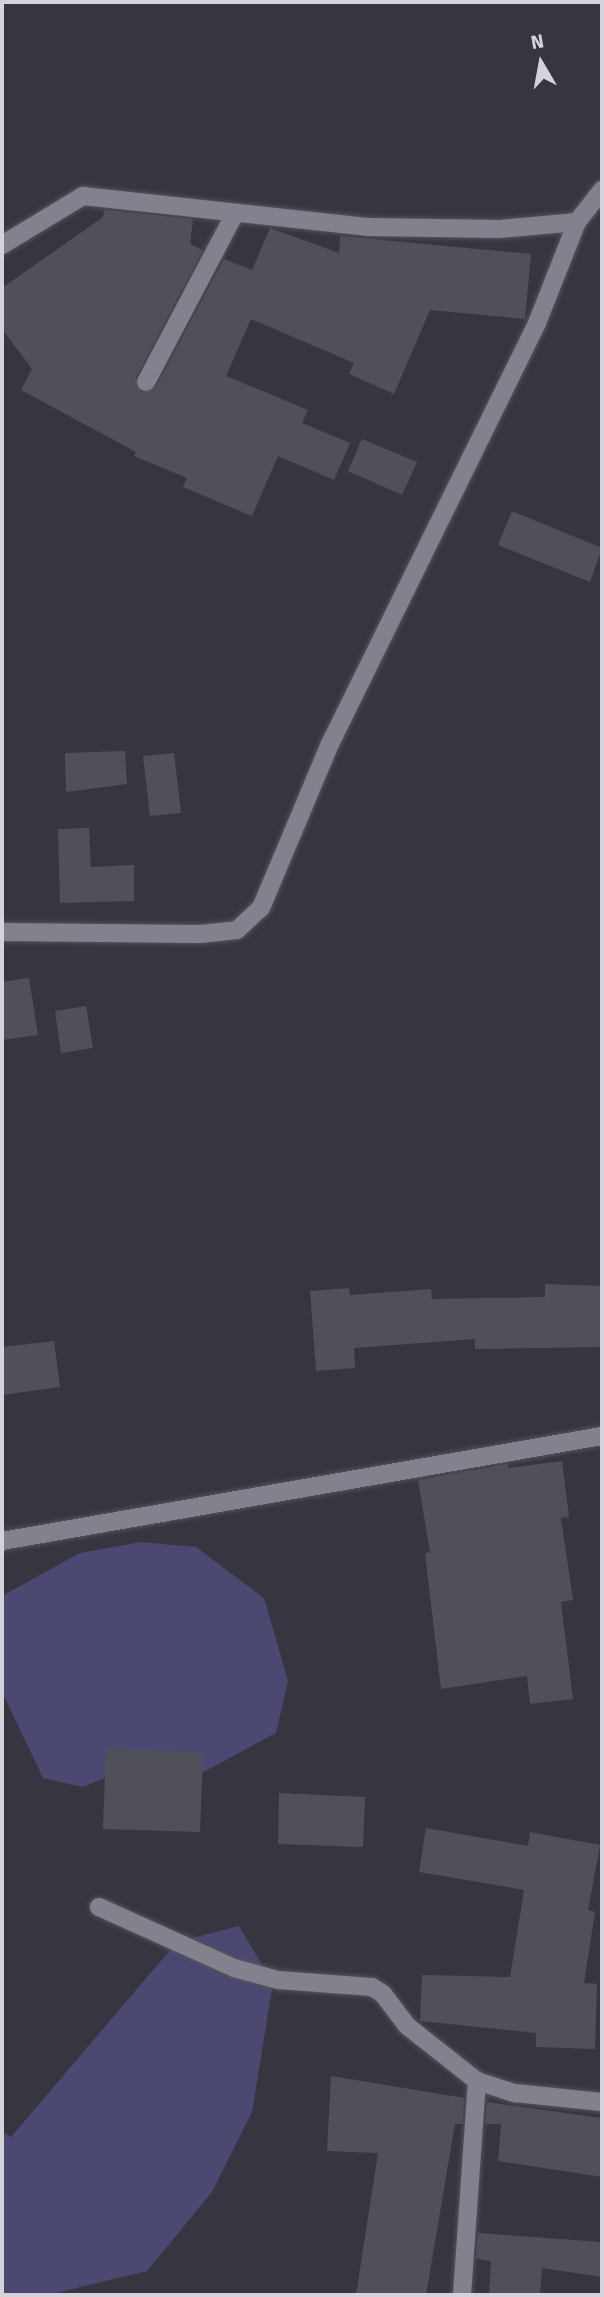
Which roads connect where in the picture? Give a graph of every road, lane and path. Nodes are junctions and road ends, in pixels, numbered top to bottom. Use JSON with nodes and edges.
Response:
{"nodes":[{"id":1,"x":602,"y":190,"type":"edge"},
{"id":2,"x":236,"y":213,"type":"junction"},
{"id":3,"x":577,"y":222,"type":"junction"},
{"id":4,"x":2,"y":245,"type":"edge"},
{"id":5,"x":146,"y":382,"type":"dead end"},
{"id":6,"x":2,"y":932,"type":"edge"},
{"id":7,"x":602,"y":1436,"type":"edge"},
{"id":8,"x":2,"y":1541,"type":"edge"},
{"id":9,"x":99,"y":1908,"type":"dead end"},
{"id":10,"x":477,"y":2081,"type":"junction"},
{"id":11,"x":602,"y":2102,"type":"edge"},
{"id":12,"x":462,"y":2295,"type":"edge"}],
"edges":[{"from":1,"to":3,"type":"street"},
{"from":2,"to":3,"type":"street"},
{"from":2,"to":4,"type":"street"},
{"from":2,"to":5,"type":"street"},
{"from":3,"to":6,"type":"street"},
{"from":7,"to":8,"type":"street"},
{"from":9,"to":10,"type":"street"},
{"from":10,"to":11,"type":"street"},
{"from":10,"to":12,"type":"street"}]}
